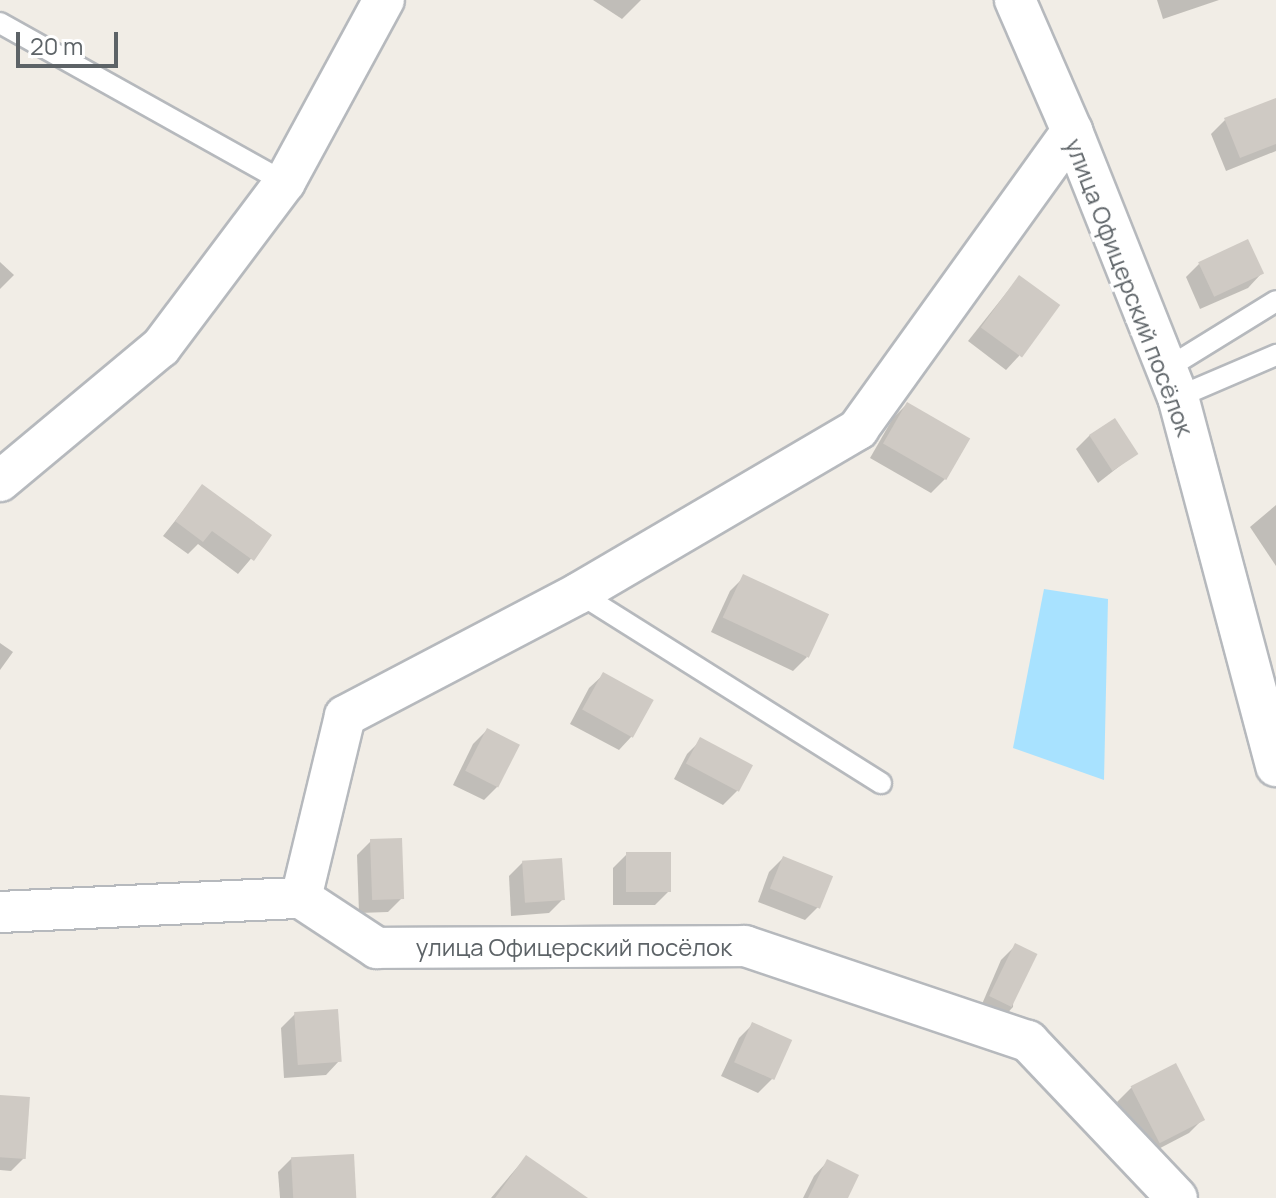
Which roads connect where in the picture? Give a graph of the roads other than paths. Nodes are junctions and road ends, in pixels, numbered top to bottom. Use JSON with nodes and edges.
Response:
{"nodes":[{"id":1,"x":384,"y":0,"type":"edge"},
{"id":2,"x":1015,"y":0,"type":"edge"},
{"id":3,"x":0,"y":23,"type":"edge"},
{"id":4,"x":1072,"y":131,"type":"junction"},
{"id":5,"x":285,"y":182,"type":"junction"},
{"id":6,"x":1276,"y":301,"type":"edge"},
{"id":7,"x":1276,"y":355,"type":"edge"},
{"id":8,"x":1172,"y":383,"type":"junction"},
{"id":9,"x":0,"y":481,"type":"edge"},
{"id":10,"x":579,"y":593,"type":"junction"},
{"id":11,"x":1276,"y":766,"type":"edge"},
{"id":12,"x":881,"y":783,"type":"dead end"},
{"id":13,"x":301,"y":898,"type":"junction"},
{"id":14,"x":0,"y":912,"type":"edge"},
{"id":15,"x":1177,"y":1198,"type":"edge"}],
"edges":[{"from":1,"to":5,"type":"street"},
{"from":2,"to":4,"type":"street","name":"улица Офицерский посёлок"},
{"from":3,"to":5,"type":"lane"},
{"from":4,"to":8,"type":"street","name":"улица Офицерский посёлок"},
{"from":4,"to":10,"type":"street"},
{"from":5,"to":9,"type":"street"},
{"from":6,"to":8,"type":"lane"},
{"from":7,"to":8,"type":"lane"},
{"from":8,"to":11,"type":"street","name":"улица Офицерский посёлок"},
{"from":10,"to":12,"type":"lane"},
{"from":10,"to":13,"type":"street"},
{"from":13,"to":14,"type":"street"},
{"from":13,"to":15,"type":"street","name":"улица Офицерский посёлок"}]}
